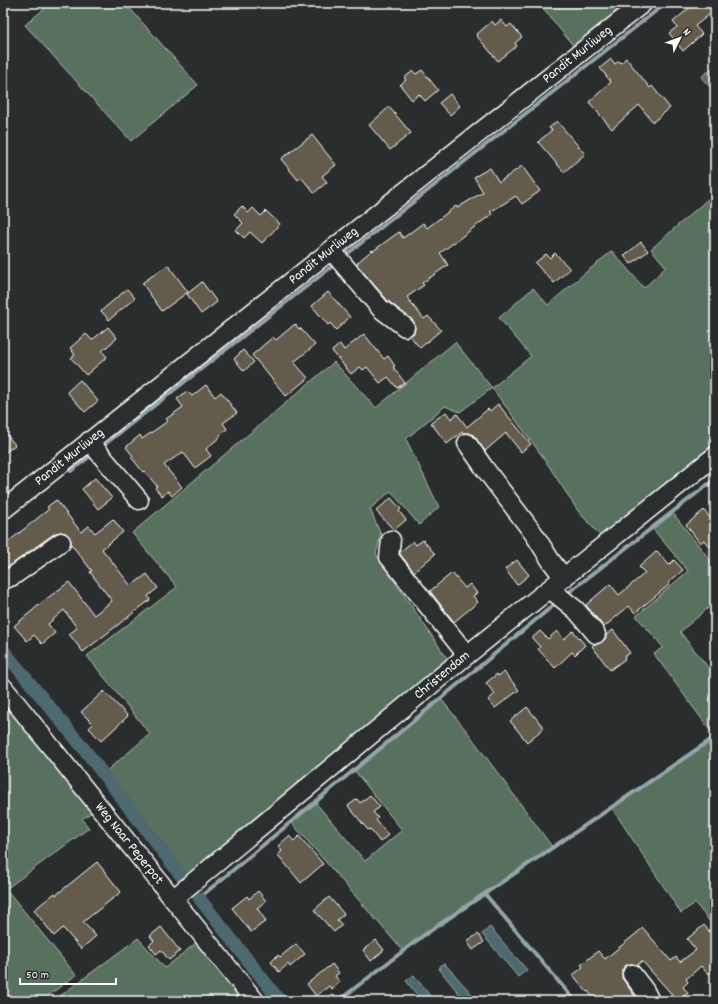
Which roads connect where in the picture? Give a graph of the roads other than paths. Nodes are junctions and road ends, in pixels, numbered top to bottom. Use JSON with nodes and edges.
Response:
{"nodes":[{"id":1,"x":632,"y":6,"type":"edge"},
{"id":2,"x":330,"y":250,"type":"junction"},
{"id":3,"x":405,"y":327,"type":"dead end"},
{"id":4,"x":89,"y":441,"type":"junction"},
{"id":5,"x":468,"y":443,"type":"dead end"},
{"id":6,"x":715,"y":456,"type":"edge"},
{"id":7,"x":139,"y":500,"type":"dead end"},
{"id":8,"x":3,"y":510,"type":"edge"},
{"id":9,"x":391,"y":540,"type":"dead end"},
{"id":10,"x":61,"y":542,"type":"dead end"},
{"id":11,"x":3,"y":580,"type":"edge"},
{"id":12,"x":557,"y":583,"type":"junction"},
{"id":13,"x":596,"y":634,"type":"dead end"},
{"id":14,"x":467,"y":655,"type":"junction"},
{"id":15,"x":3,"y":687,"type":"edge"},
{"id":16,"x":174,"y":899,"type":"junction"},
{"id":17,"x":632,"y":974,"type":"dead end"},
{"id":18,"x":255,"y":1001,"type":"edge"},
{"id":19,"x":650,"y":1001,"type":"edge"}],
"edges":[{"from":1,"to":2,"type":"street","name":"Pandit Murliweg"},
{"from":2,"to":3,"type":"street"},
{"from":2,"to":4,"type":"street","name":"Pandit Murliweg"},
{"from":4,"to":7,"type":"street"},
{"from":4,"to":8,"type":"street","name":"Pandit Murliweg"},
{"from":5,"to":12,"type":"street"},
{"from":6,"to":12,"type":"street","name":"Christendam"},
{"from":9,"to":14,"type":"street"},
{"from":10,"to":11,"type":"street"},
{"from":12,"to":13,"type":"street"},
{"from":12,"to":14,"type":"street","name":"Christendam"},
{"from":14,"to":16,"type":"street","name":"Christendam"},
{"from":15,"to":16,"type":"street","name":"Weg Naar Peperpot"},
{"from":16,"to":18,"type":"street","name":"Weg Naar Peperpot"},
{"from":17,"to":19,"type":"street"}]}
